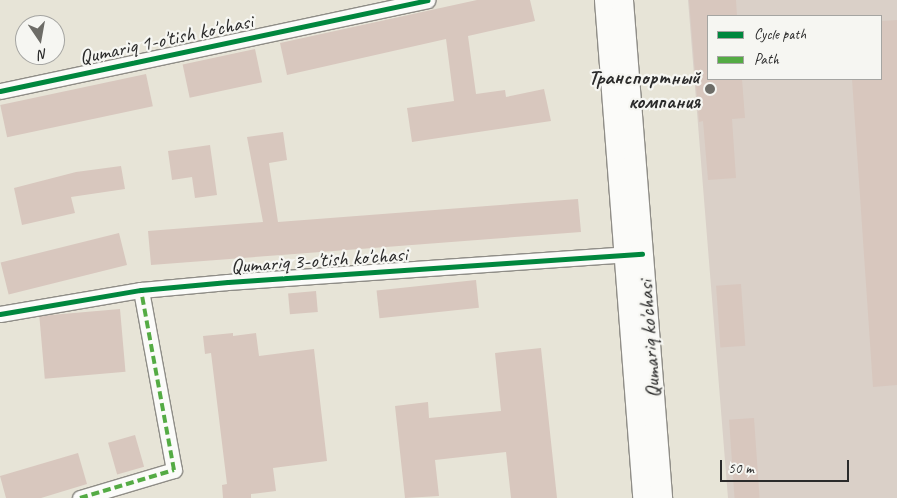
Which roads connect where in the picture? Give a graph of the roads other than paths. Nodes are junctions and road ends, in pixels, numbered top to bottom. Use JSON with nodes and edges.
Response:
{"nodes":[{"id":1,"x":427,"y":0,"type":"edge"},
{"id":2,"x":605,"y":0,"type":"edge"},
{"id":3,"x":622,"y":0,"type":"edge"},
{"id":4,"x":0,"y":91,"type":"edge"},
{"id":5,"x":626,"y":160,"type":"junction"},
{"id":6,"x":633,"y":254,"type":"junction"},
{"id":7,"x":141,"y":290,"type":"junction"},
{"id":8,"x":0,"y":314,"type":"edge"},
{"id":9,"x":80,"y":498,"type":"edge"},
{"id":10,"x":643,"y":498,"type":"edge"},
{"id":11,"x":661,"y":498,"type":"edge"}],
"edges":[{"from":1,"to":4,"type":"street","name":"Qumariq 1-o'tish ko'chasi"},
{"from":2,"to":5,"type":"main road","name":"Qumariq ko'chasi"},
{"from":3,"to":5,"type":"main road","name":"Qumariq ko'chasi"},
{"from":5,"to":6,"type":"main road","name":"Qumariq ko'chasi"},
{"from":6,"to":7,"type":"street","name":"Qumariq 3-o'tish ko'chasi"},
{"from":6,"to":10,"type":"main road","name":"Qumariq ko'chasi"},
{"from":6,"to":11,"type":"main road","name":"Qumariq ko'chasi"},
{"from":7,"to":8,"type":"street","name":"Qumariq 3-o'tish ko'chasi"},
{"from":7,"to":9,"type":"street"}]}
